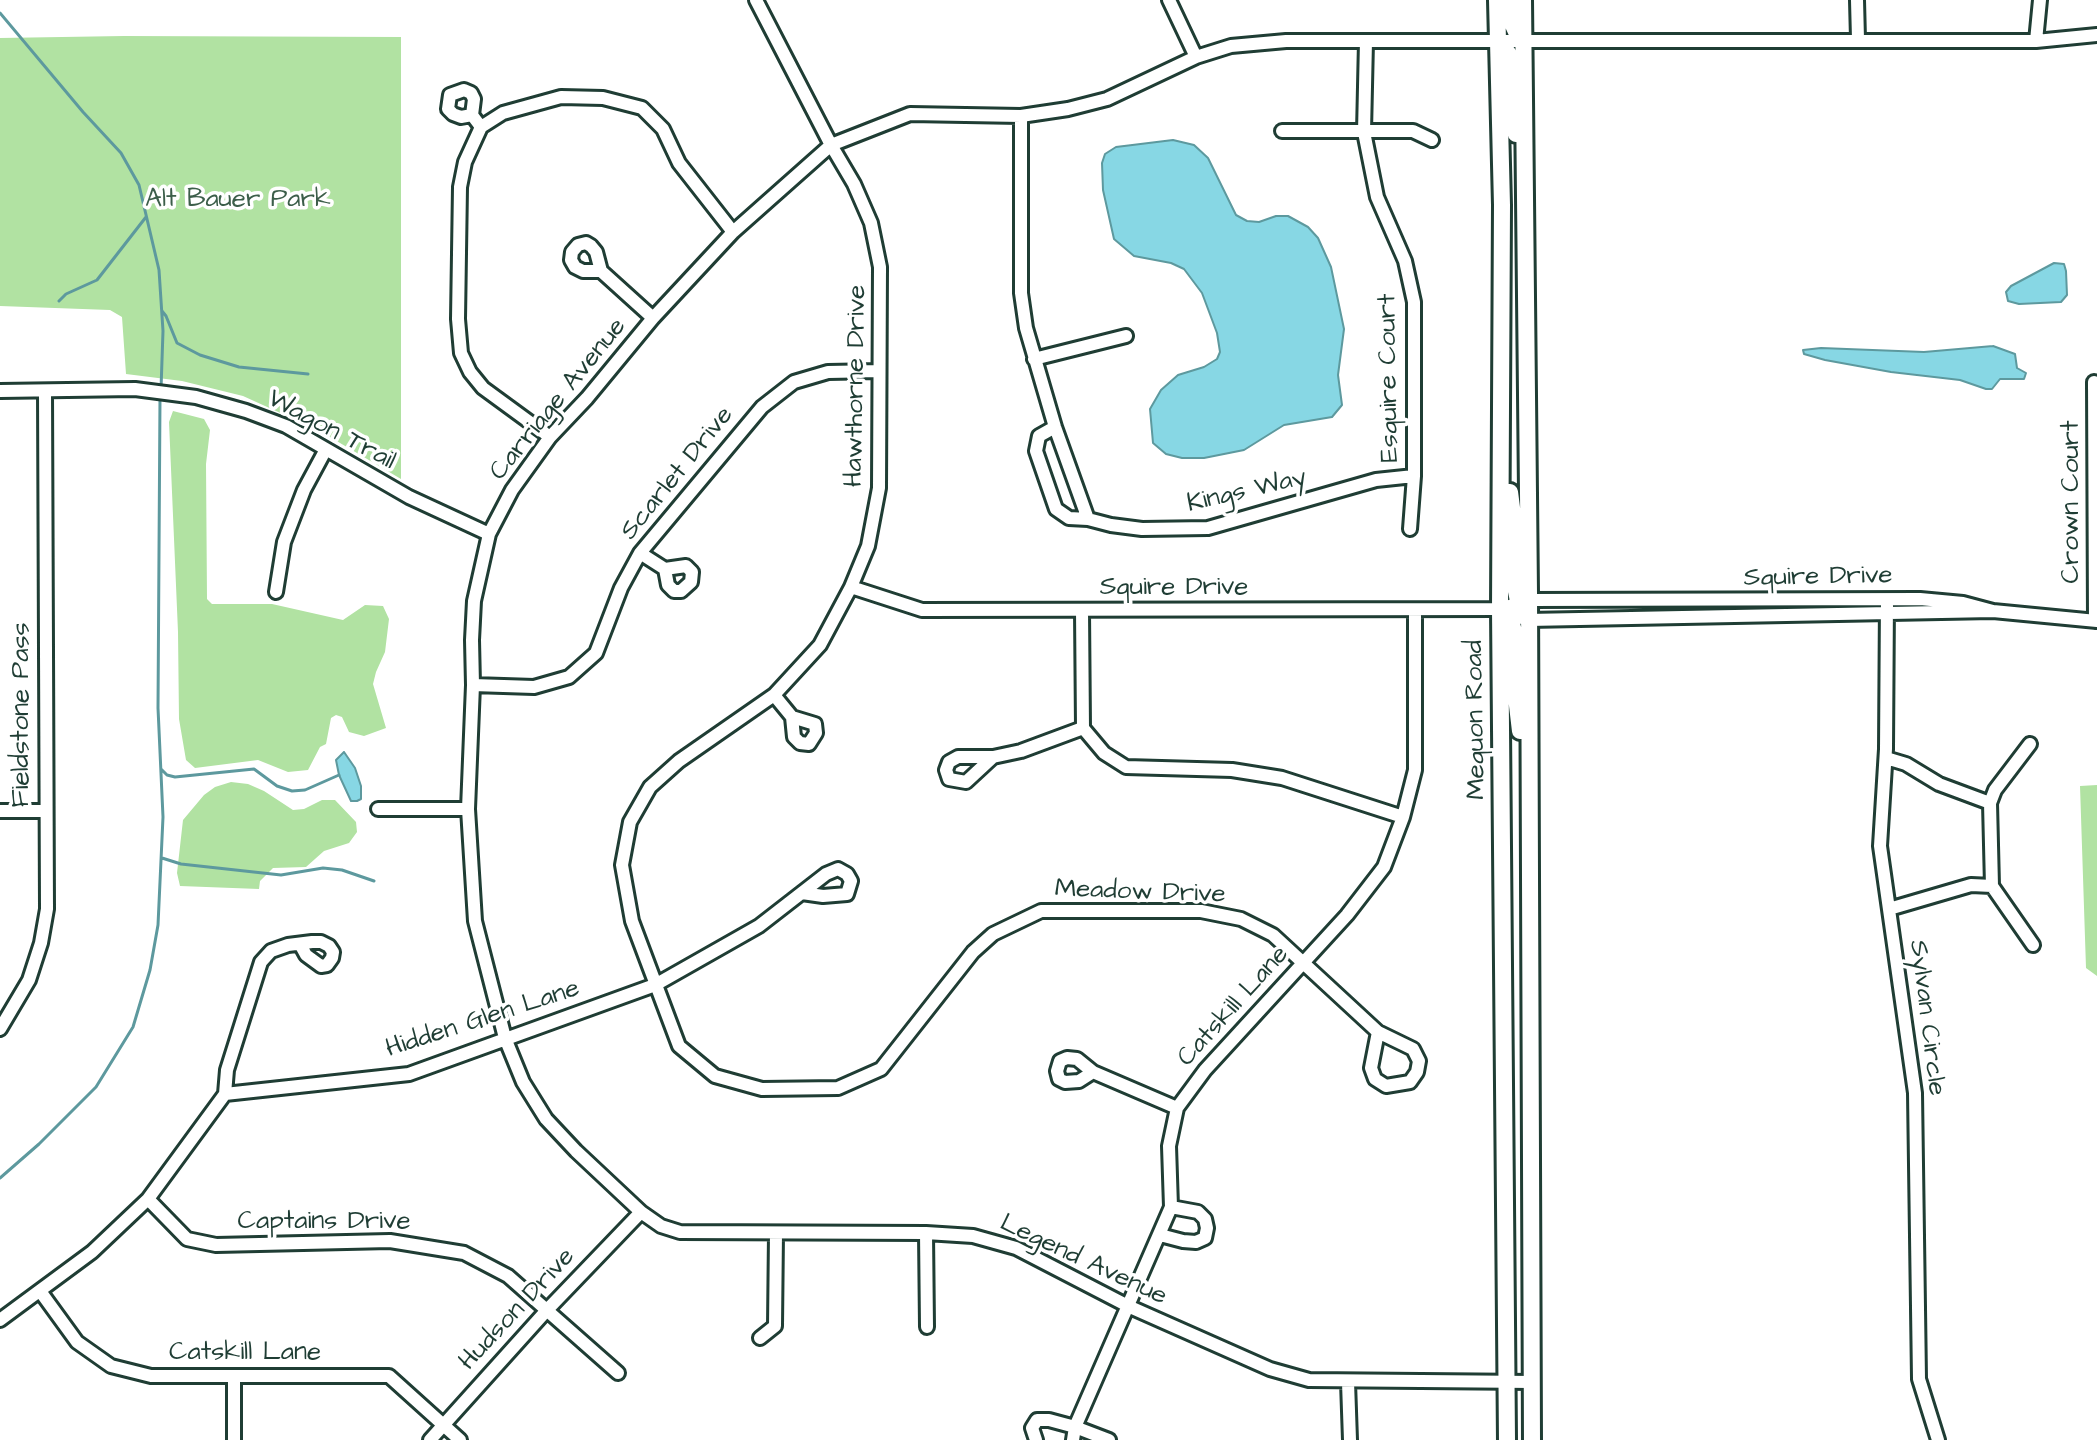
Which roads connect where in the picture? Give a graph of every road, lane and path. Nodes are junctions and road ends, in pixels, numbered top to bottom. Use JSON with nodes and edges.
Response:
{"nodes":[{"id":1,"x":756,"y":0,"type":"edge"},
{"id":2,"x":1169,"y":0,"type":"edge"},
{"id":3,"x":1497,"y":0,"type":"edge"},
{"id":4,"x":1511,"y":0,"type":"edge"},
{"id":5,"x":1523,"y":0,"type":"edge"},
{"id":6,"x":1857,"y":0,"type":"edge"},
{"id":7,"x":2040,"y":0,"type":"edge"},
{"id":8,"x":2097,"y":35,"type":"edge"},
{"id":9,"x":1858,"y":39,"type":"junction"},
{"id":10,"x":1366,"y":41,"type":"junction"},
{"id":11,"x":1498,"y":41,"type":"junction"},
{"id":12,"x":1524,"y":41,"type":"junction"},
{"id":13,"x":2036,"y":41,"type":"junction"},
{"id":14,"x":1196,"y":57,"type":"junction"},
{"id":15,"x":472,"y":115,"type":"dead end"},
{"id":16,"x":1021,"y":116,"type":"junction"},
{"id":17,"x":481,"y":127,"type":"junction"},
{"id":18,"x":1282,"y":131,"type":"dead end"},
{"id":19,"x":1364,"y":132,"type":"junction"},
{"id":20,"x":1432,"y":140,"type":"dead end"},
{"id":21,"x":831,"y":145,"type":"junction"},
{"id":22,"x":1525,"y":171,"type":"junction"},
{"id":23,"x":1502,"y":211,"type":"junction"},
{"id":24,"x":1526,"y":211,"type":"junction"},
{"id":25,"x":733,"y":232,"type":"junction"},
{"id":26,"x":601,"y":271,"type":"dead end"},
{"id":27,"x":653,"y":318,"type":"junction"},
{"id":28,"x":1126,"y":336,"type":"dead end"},
{"id":29,"x":1034,"y":359,"type":"junction"},
{"id":30,"x":879,"y":371,"type":"junction"},
{"id":31,"x":2094,"y":382,"type":"dead end"},
{"id":32,"x":0,"y":391,"type":"edge"},
{"id":33,"x":45,"y":391,"type":"junction"},
{"id":34,"x":1055,"y":427,"type":"junction"},
{"id":35,"x":550,"y":437,"type":"junction"},
{"id":36,"x":325,"y":451,"type":"junction"},
{"id":37,"x":1502,"y":459,"type":"junction"},
{"id":38,"x":1414,"y":476,"type":"junction"},
{"id":39,"x":1088,"y":519,"type":"junction"},
{"id":40,"x":1410,"y":529,"type":"dead end"},
{"id":41,"x":489,"y":534,"type":"junction"},
{"id":42,"x":640,"y":553,"type":"junction"},
{"id":43,"x":665,"y":569,"type":"dead end"},
{"id":44,"x":851,"y":587,"type":"junction"},
{"id":45,"x":276,"y":592,"type":"dead end"},
{"id":46,"x":1887,"y":600,"type":"junction"},
{"id":47,"x":1524,"y":602,"type":"junction"},
{"id":48,"x":1500,"y":609,"type":"junction"},
{"id":49,"x":1415,"y":610,"type":"junction"},
{"id":50,"x":1082,"y":611,"type":"junction"},
{"id":51,"x":1993,"y":611,"type":"junction"},
{"id":52,"x":1887,"y":615,"type":"junction"},
{"id":53,"x":1528,"y":620,"type":"junction"},
{"id":54,"x":2096,"y":621,"type":"edge"},
{"id":55,"x":473,"y":685,"type":"junction"},
{"id":56,"x":774,"y":695,"type":"junction"},
{"id":57,"x":792,"y":717,"type":"dead end"},
{"id":58,"x":1083,"y":728,"type":"junction"},
{"id":59,"x":2030,"y":744,"type":"dead end"},
{"id":60,"x":993,"y":757,"type":"dead end"},
{"id":61,"x":1886,"y":758,"type":"junction"},
{"id":62,"x":1528,"y":776,"type":"junction"},
{"id":63,"x":1990,"y":803,"type":"junction"},
{"id":64,"x":378,"y":809,"type":"dead end"},
{"id":65,"x":468,"y":809,"type":"junction"},
{"id":66,"x":0,"y":811,"type":"edge"},
{"id":67,"x":46,"y":811,"type":"junction"},
{"id":68,"x":1403,"y":817,"type":"junction"},
{"id":69,"x":1992,"y":886,"type":"junction"},
{"id":70,"x":802,"y":893,"type":"dead end"},
{"id":71,"x":1889,"y":909,"type":"junction"},
{"id":72,"x":300,"y":944,"type":"dead end"},
{"id":73,"x":2033,"y":945,"type":"dead end"},
{"id":74,"x":1303,"y":963,"type":"junction"},
{"id":75,"x":655,"y":985,"type":"junction"},
{"id":76,"x":0,"y":1029,"type":"edge"},
{"id":77,"x":1378,"y":1032,"type":"junction"},
{"id":78,"x":505,"y":1038,"type":"junction"},
{"id":79,"x":1093,"y":1072,"type":"dead end"},
{"id":80,"x":225,"y":1094,"type":"junction"},
{"id":81,"x":1177,"y":1108,"type":"junction"},
{"id":82,"x":148,"y":1199,"type":"junction"},
{"id":83,"x":1171,"y":1207,"type":"junction"},
{"id":84,"x":641,"y":1212,"type":"junction"},
{"id":85,"x":776,"y":1233,"type":"junction"},
{"id":86,"x":926,"y":1233,"type":"junction"},
{"id":87,"x":1160,"y":1235,"type":"junction"},
{"id":88,"x":40,"y":1291,"type":"junction"},
{"id":89,"x":1130,"y":1307,"type":"junction"},
{"id":90,"x":547,"y":1310,"type":"junction"},
{"id":91,"x":0,"y":1320,"type":"edge"},
{"id":92,"x":927,"y":1327,"type":"dead end"},
{"id":93,"x":760,"y":1338,"type":"dead end"},
{"id":94,"x":618,"y":1373,"type":"dead end"},
{"id":95,"x":234,"y":1376,"type":"junction"},
{"id":96,"x":1348,"y":1382,"type":"junction"},
{"id":97,"x":1507,"y":1382,"type":"junction"},
{"id":98,"x":1533,"y":1382,"type":"junction"},
{"id":99,"x":444,"y":1425,"type":"junction"},
{"id":100,"x":1074,"y":1433,"type":"edge"},
{"id":101,"x":234,"y":1440,"type":"edge"},
{"id":102,"x":430,"y":1440,"type":"edge"},
{"id":103,"x":460,"y":1440,"type":"edge"},
{"id":104,"x":1036,"y":1440,"type":"edge"},
{"id":105,"x":1109,"y":1440,"type":"edge"},
{"id":106,"x":1350,"y":1440,"type":"edge"},
{"id":107,"x":1507,"y":1440,"type":"edge"},
{"id":108,"x":1532,"y":1440,"type":"edge"},
{"id":109,"x":1938,"y":1440,"type":"edge"}],
"edges":[{"from":1,"to":21,"type":"street","name":"Hawthorne Drive"},
{"from":2,"to":14,"type":"street"},
{"from":3,"to":11,"type":"main road","name":"Mequon Road"},
{"from":4,"to":12,"type":"main road"},
{"from":5,"to":12,"type":"main road"},
{"from":6,"to":9,"type":"street"},
{"from":7,"to":13,"type":"street"},
{"from":8,"to":13,"type":"street","name":"Carriage Avenue"},
{"from":9,"to":12,"type":"street","name":"Carriage Avenue"},
{"from":9,"to":13,"type":"street","name":"Carriage Avenue"},
{"from":10,"to":11,"type":"street","name":"Carriage Avenue"},
{"from":10,"to":14,"type":"street","name":"Carriage Avenue"},
{"from":10,"to":19,"type":"street","name":"Esquire Court"},
{"from":11,"to":12,"type":"street","name":"Carriage Avenue"},
{"from":11,"to":22,"type":"main road"},
{"from":11,"to":23,"type":"main road","name":"Mequon Road"},
{"from":12,"to":22,"type":"main road"},
{"from":14,"to":16,"type":"street","name":"Carriage Avenue"},
{"from":15,"to":17,"type":"street"},
{"from":16,"to":21,"type":"street","name":"Carriage Avenue"},
{"from":16,"to":29,"type":"street"},
{"from":17,"to":25,"type":"street"},
{"from":17,"to":35,"type":"street"},
{"from":18,"to":19,"type":"street"},
{"from":19,"to":20,"type":"street"},
{"from":19,"to":38,"type":"street","name":"Esquire Court"},
{"from":21,"to":25,"type":"street","name":"Carriage Avenue"},
{"from":21,"to":30,"type":"street","name":"Hawthorne Drive"},
{"from":22,"to":24,"type":"main road"},
{"from":23,"to":24,"type":"main road"},
{"from":23,"to":37,"type":"main road","name":"Mequon Road"},
{"from":24,"to":47,"type":"main road"},
{"from":25,"to":27,"type":"street","name":"Carriage Avenue"},
{"from":26,"to":27,"type":"street"},
{"from":27,"to":35,"type":"street","name":"Carriage Avenue"},
{"from":28,"to":29,"type":"street"},
{"from":29,"to":34,"type":"street"},
{"from":30,"to":42,"type":"street","name":"Scarlet Drive"},
{"from":30,"to":44,"type":"street","name":"Hawthorne Drive"},
{"from":31,"to":54,"type":"street","name":"Crown Court"},
{"from":32,"to":33,"type":"street","name":"Wagon Trail"},
{"from":33,"to":36,"type":"street","name":"Wagon Trail"},
{"from":33,"to":67,"type":"street","name":"Fieldstone Pass"},
{"from":34,"to":39,"type":"street"},
{"from":34,"to":39,"type":"street","name":"Kings Way"},
{"from":35,"to":41,"type":"street","name":"Carriage Avenue"},
{"from":36,"to":41,"type":"street","name":"Wagon Trail"},
{"from":36,"to":45,"type":"street"},
{"from":37,"to":47,"type":"main road"},
{"from":37,"to":48,"type":"main road","name":"Mequon Road"},
{"from":38,"to":39,"type":"street","name":"Kings Way"},
{"from":38,"to":40,"type":"street","name":"Esquire Court"},
{"from":41,"to":55,"type":"street","name":"Carriage Avenue"},
{"from":42,"to":43,"type":"street"},
{"from":42,"to":55,"type":"street","name":"Scarlet Drive"},
{"from":44,"to":50,"type":"street","name":"Squire Drive"},
{"from":44,"to":56,"type":"street","name":"Hawthorne Drive"},
{"from":46,"to":47,"type":"street","name":"Squire Drive"},
{"from":46,"to":51,"type":"street","name":"Squire Drive"},
{"from":46,"to":52,"type":"street","name":"Sylvan Circle"},
{"from":47,"to":48,"type":"street","name":"Squire Drive"},
{"from":47,"to":53,"type":"main road"},
{"from":48,"to":49,"type":"street","name":"Squire Drive"},
{"from":48,"to":53,"type":"street","name":"Squire Drive"},
{"from":48,"to":62,"type":"main road"},
{"from":48,"to":97,"type":"main road","name":"Mequon Road"},
{"from":49,"to":50,"type":"street","name":"Squire Drive"},
{"from":49,"to":68,"type":"street","name":"Catskill Lane"},
{"from":50,"to":58,"type":"street"},
{"from":51,"to":52,"type":"street","name":"Squire Drive"},
{"from":51,"to":54,"type":"street","name":"Squire Drive"},
{"from":52,"to":53,"type":"street","name":"Squire Drive"},
{"from":52,"to":61,"type":"street","name":"Sylvan Circle"},
{"from":53,"to":62,"type":"main road","name":"Mequon Road"},
{"from":55,"to":65,"type":"street","name":"Carriage Avenue"},
{"from":56,"to":57,"type":"street"},
{"from":56,"to":75,"type":"street","name":"Hawthorne Drive"},
{"from":58,"to":60,"type":"street"},
{"from":58,"to":68,"type":"street"},
{"from":59,"to":63,"type":"street"},
{"from":61,"to":63,"type":"street"},
{"from":61,"to":71,"type":"street","name":"Sylvan Circle"},
{"from":62,"to":98,"type":"main road","name":"Mequon Road"},
{"from":63,"to":69,"type":"street"},
{"from":64,"to":65,"type":"street"},
{"from":65,"to":78,"type":"street","name":"Carriage Avenue"},
{"from":66,"to":67,"type":"street"},
{"from":67,"to":76,"type":"street","name":"Fieldstone Pass"},
{"from":68,"to":74,"type":"street","name":"Catskill Lane"},
{"from":69,"to":71,"type":"street"},
{"from":69,"to":73,"type":"street"},
{"from":70,"to":75,"type":"street","name":"Hidden Glen Lane"},
{"from":71,"to":109,"type":"street","name":"Sylvan Circle"},
{"from":72,"to":80,"type":"street"},
{"from":74,"to":75,"type":"street","name":"Meadow Drive"},
{"from":74,"to":77,"type":"street","name":"Meadow Drive"},
{"from":74,"to":81,"type":"street","name":"Catskill Lane"},
{"from":75,"to":78,"type":"street","name":"Hidden Glen Lane"},
{"from":77,"to":77,"type":"street"},
{"from":78,"to":80,"type":"street","name":"Hidden Glen Lane"},
{"from":78,"to":84,"type":"street","name":"Legend Avenue"},
{"from":79,"to":81,"type":"street"},
{"from":80,"to":82,"type":"street"},
{"from":81,"to":83,"type":"street","name":"Catskill Lane"},
{"from":82,"to":88,"type":"street"},
{"from":82,"to":90,"type":"street","name":"Captains Drive"},
{"from":83,"to":87,"type":"street","name":"Catskill Lane"},
{"from":83,"to":87,"type":"street"},
{"from":84,"to":85,"type":"street","name":"Legend Avenue"},
{"from":84,"to":90,"type":"street","name":"Hudson Drive"},
{"from":85,"to":86,"type":"street","name":"Legend Avenue"},
{"from":85,"to":93,"type":"street"},
{"from":86,"to":89,"type":"street","name":"Legend Avenue"},
{"from":86,"to":92,"type":"street"},
{"from":87,"to":89,"type":"street","name":"Catskill Lane"},
{"from":88,"to":91,"type":"street"},
{"from":88,"to":95,"type":"street","name":"Catskill Lane"},
{"from":89,"to":96,"type":"street","name":"Legend Avenue"},
{"from":89,"to":100,"type":"street","name":"Catskill Lane"},
{"from":90,"to":94,"type":"street","name":"Captains Drive"},
{"from":90,"to":99,"type":"street","name":"Hudson Drive"},
{"from":95,"to":99,"type":"street","name":"Catskill Lane"},
{"from":95,"to":101,"type":"street"},
{"from":96,"to":97,"type":"street","name":"Legend Avenue"},
{"from":96,"to":106,"type":"street"},
{"from":97,"to":98,"type":"street","name":"Legend Avenue"},
{"from":97,"to":107,"type":"main road","name":"Mequon Road"},
{"from":98,"to":108,"type":"main road","name":"Mequon Road"},
{"from":99,"to":102,"type":"street","name":"Hudson Drive"},
{"from":99,"to":103,"type":"street","name":"Catskill Lane"},
{"from":100,"to":104,"type":"street"},
{"from":100,"to":105,"type":"street"}]}
